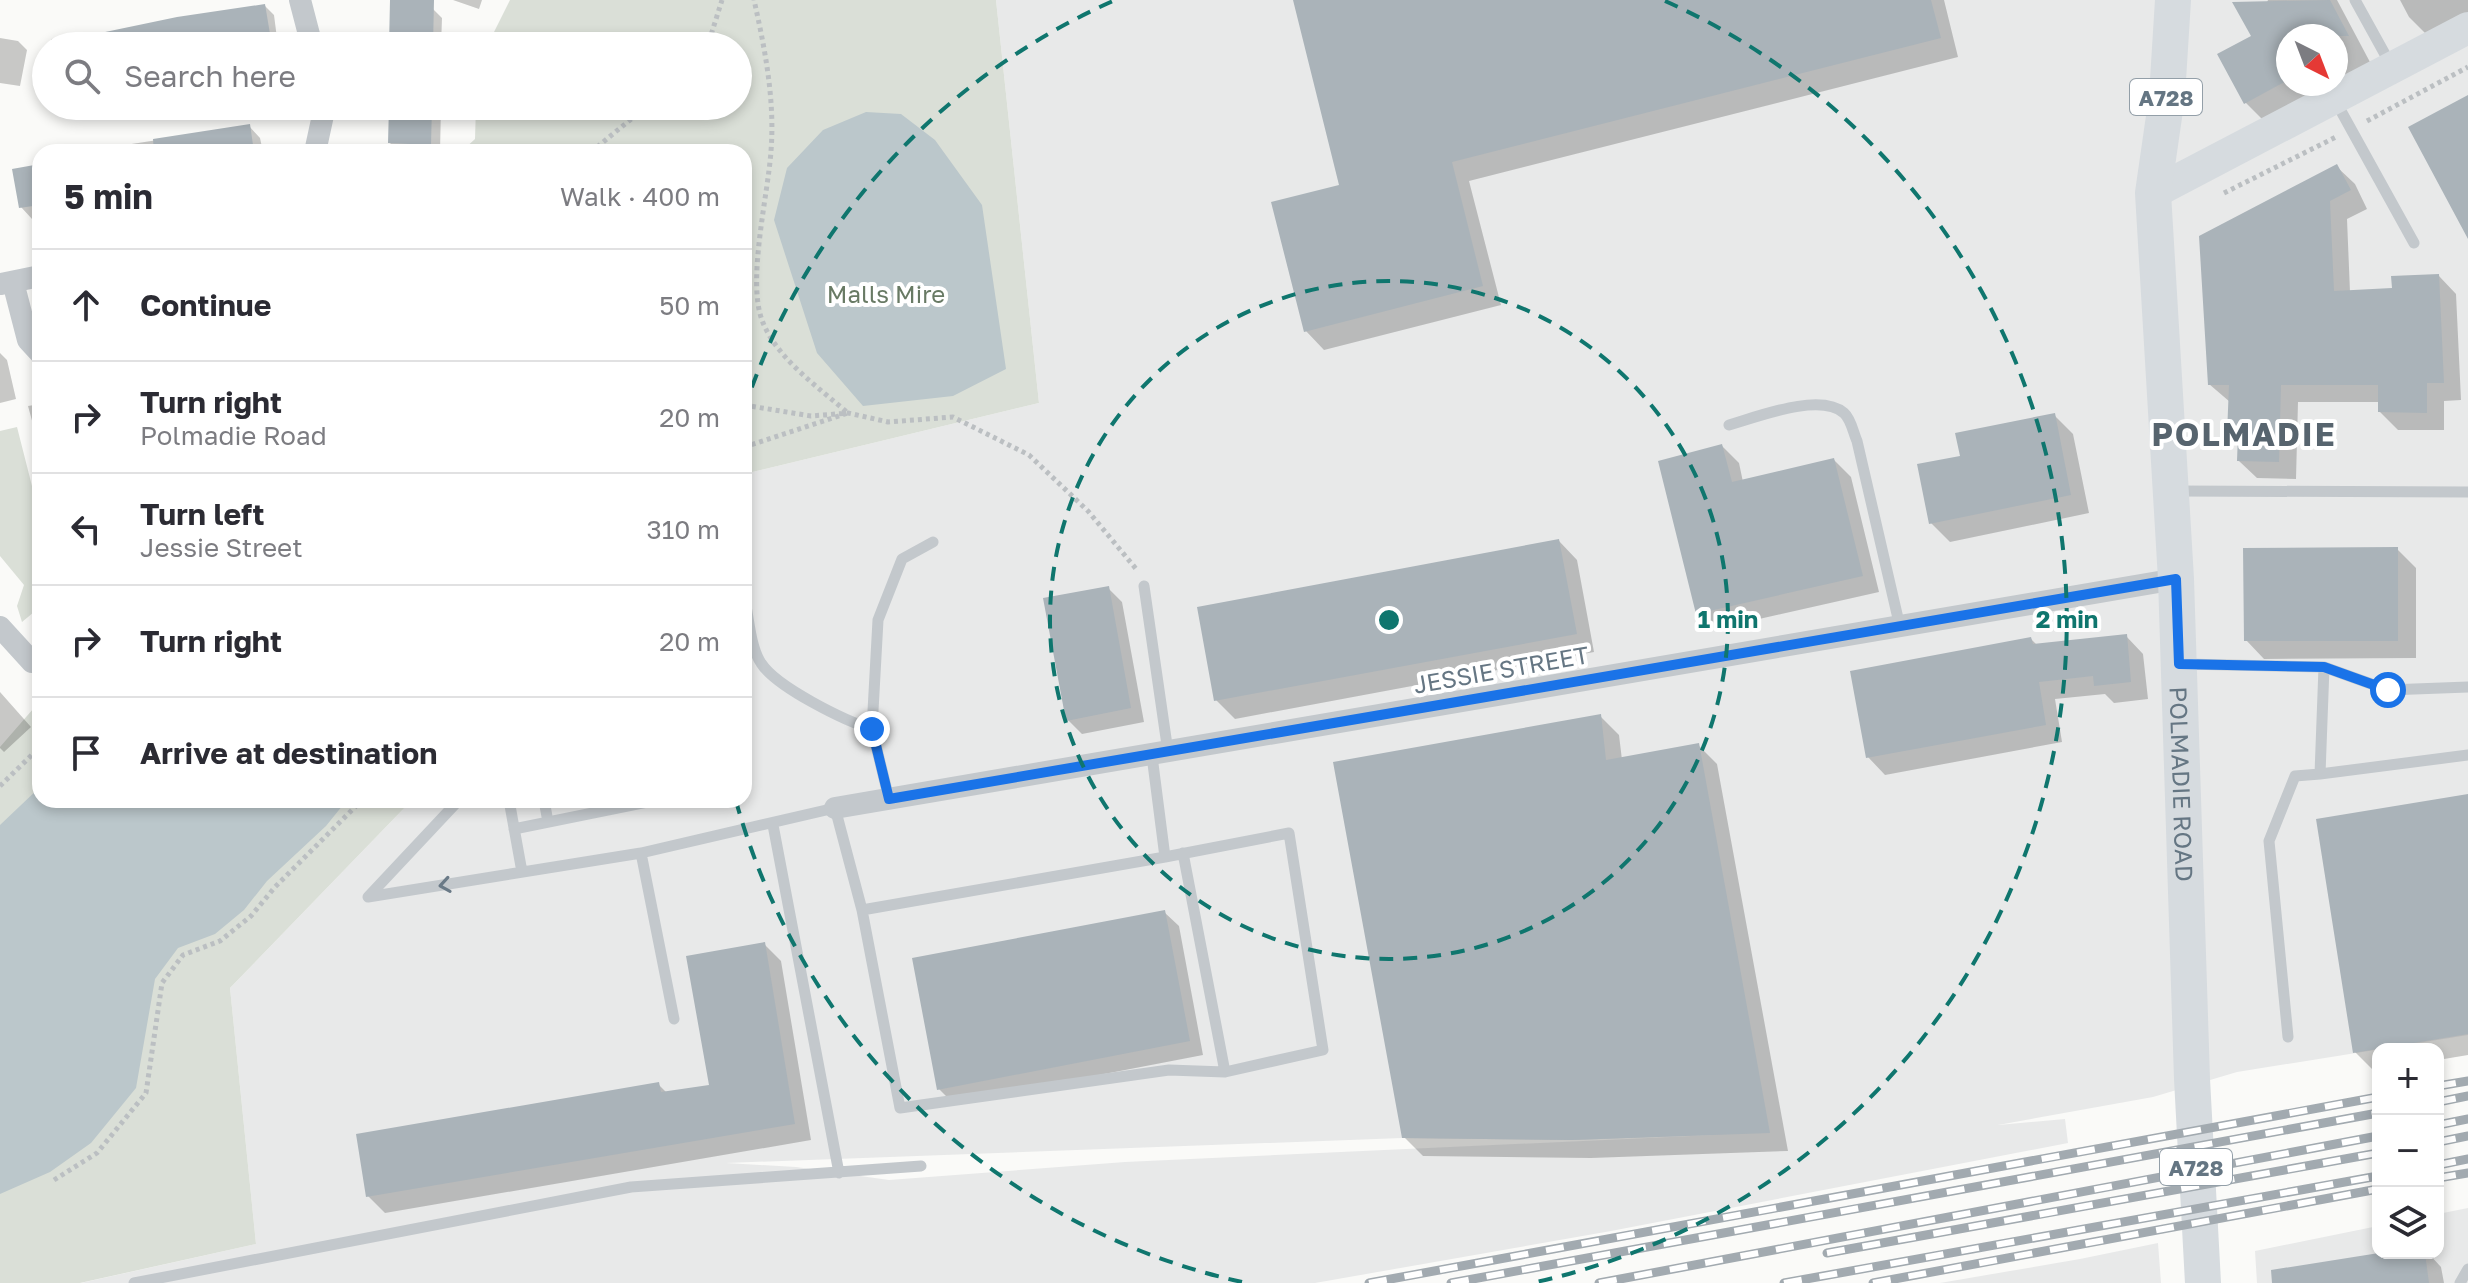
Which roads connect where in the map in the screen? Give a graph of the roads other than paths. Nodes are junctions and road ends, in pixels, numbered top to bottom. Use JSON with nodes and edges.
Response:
{"nodes":[{"id":1,"x":2173,"y":0,"type":"edge"},
{"id":2,"x":2355,"y":0,"type":"edge"},
{"id":3,"x":303,"y":1,"type":"edge"},
{"id":4,"x":2468,"y":28,"type":"edge"},
{"id":5,"x":309,"y":32,"type":"edge"},
{"id":6,"x":2392,"y":68,"type":"junction"},
{"id":7,"x":2334,"y":98,"type":"junction"},
{"id":8,"x":322,"y":120,"type":"edge"},
{"id":9,"x":317,"y":144,"type":"edge"},
{"id":10,"x":2153,"y":193,"type":"junction"},
{"id":11,"x":2414,"y":243,"type":"dead end"},
{"id":12,"x":32,"y":278,"type":"edge"},
{"id":13,"x":6,"y":283,"type":"edge"},
{"id":14,"x":32,"y":344,"type":"edge"},
{"id":15,"x":1729,"y":425,"type":"dead end"},
{"id":16,"x":2171,"y":490,"type":"junction"},
{"id":17,"x":2468,"y":492,"type":"edge"},
{"id":18,"x":933,"y":542,"type":"dead end"},
{"id":19,"x":2176,"y":579,"type":"junction"},
{"id":20,"x":1144,"y":586,"type":"road end"},
{"id":21,"x":0,"y":627,"type":"edge"},
{"id":22,"x":1900,"y":627,"type":"junction"},
{"id":23,"x":752,"y":632,"type":"edge"},
{"id":24,"x":32,"y":662,"type":"dead end"},
{"id":25,"x":2179,"y":664,"type":"junction"},
{"id":26,"x":2324,"y":667,"type":"junction"},
{"id":27,"x":2468,"y":687,"type":"edge"},
{"id":28,"x":872,"y":729,"type":"junction"},
{"id":29,"x":1160,"y":754,"type":"junction"},
{"id":30,"x":2468,"y":755,"type":"edge"},
{"id":31,"x":2320,"y":774,"type":"junction"},
{"id":32,"x":889,"y":799,"type":"junction"},
{"id":33,"x":451,"y":808,"type":"edge"},
{"id":34,"x":510,"y":808,"type":"edge"},
{"id":35,"x":545,"y":808,"type":"edge"},
{"id":36,"x":601,"y":808,"type":"edge"},
{"id":37,"x":835,"y":808,"type":"junction"},
{"id":38,"x":548,"y":822,"type":"junction"},
{"id":39,"x":773,"y":825,"type":"junction"},
{"id":40,"x":514,"y":829,"type":"junction"},
{"id":41,"x":641,"y":853,"type":"junction"},
{"id":42,"x":1183,"y":853,"type":"junction"},
{"id":43,"x":1165,"y":857,"type":"junction"},
{"id":44,"x":522,"y":872,"type":"junction"},
{"id":45,"x":862,"y":910,"type":"junction"},
{"id":46,"x":674,"y":1019,"type":"dead end"},
{"id":47,"x":2288,"y":1037,"type":"dead end"},
{"id":48,"x":1225,"y":1072,"type":"junction"},
{"id":49,"x":921,"y":1166,"type":"dead end"},
{"id":50,"x":839,"y":1173,"type":"junction"},
{"id":51,"x":2202,"y":1269,"type":"edge"},
{"id":52,"x":2468,"y":1269,"type":"edge"},
{"id":53,"x":134,"y":1283,"type":"edge"},
{"id":54,"x":2460,"y":1283,"type":"edge"}],
"edges":[{"from":1,"to":10,"type":"main road","name":"POLMADIE ROAD","number":"A728"},
{"from":2,"to":6,"type":"lane"},
{"from":3,"to":5,"type":"street"},
{"from":4,"to":6,"type":"main road"},
{"from":6,"to":7,"type":"main road"},
{"from":7,"to":10,"type":"main road"},
{"from":7,"to":11,"type":"lane"},
{"from":8,"to":9,"type":"street"},
{"from":10,"to":16,"type":"main road","name":"POLMADIE ROAD","number":"A728"},
{"from":12,"to":13,"type":"street"},
{"from":13,"to":14,"type":"street"},
{"from":15,"to":22,"type":"lane"},
{"from":16,"to":17,"type":"lane"},
{"from":16,"to":19,"type":"main road","name":"POLMADIE ROAD","number":"A728"},
{"from":18,"to":28,"type":"lane"},
{"from":19,"to":22,"type":"street","name":"JESSIE STREET"},
{"from":19,"to":25,"type":"main road","name":"POLMADIE ROAD","number":"A728"},
{"from":20,"to":29,"type":"lane"},
{"from":21,"to":24,"type":"street"},
{"from":22,"to":29,"type":"street","name":"JESSIE STREET"},
{"from":23,"to":28,"type":"lane"},
{"from":25,"to":26,"type":"lane"},
{"from":25,"to":51,"type":"main road","name":"POLMADIE ROAD","number":"A728"},
{"from":26,"to":27,"type":"lane"},
{"from":26,"to":31,"type":"lane"},
{"from":28,"to":32,"type":"lane"},
{"from":29,"to":32,"type":"street","name":"JESSIE STREET"},
{"from":29,"to":43,"type":"lane"},
{"from":30,"to":31,"type":"lane"},
{"from":31,"to":47,"type":"lane"},
{"from":32,"to":37,"type":"street","name":"JESSIE STREET"},
{"from":44,"to":33,"type":"lane","one_way":true},
{"from":34,"to":40,"type":"lane"},
{"from":35,"to":38,"type":"lane"},
{"from":36,"to":38,"type":"lane"},
{"from":37,"to":39,"type":"lane"},
{"from":37,"to":45,"type":"lane"},
{"from":38,"to":40,"type":"lane"},
{"from":39,"to":41,"type":"lane"},
{"from":39,"to":50,"type":"lane"},
{"from":40,"to":44,"type":"lane"},
{"from":41,"to":44,"type":"lane"},
{"from":41,"to":46,"type":"lane"},
{"from":42,"to":43,"type":"lane"},
{"from":42,"to":48,"type":"lane"},
{"from":42,"to":48,"type":"lane"},
{"from":43,"to":45,"type":"lane"},
{"from":45,"to":48,"type":"lane"},
{"from":49,"to":50,"type":"lane"},
{"from":50,"to":53,"type":"lane"},
{"from":52,"to":54,"type":"lane"}]}
